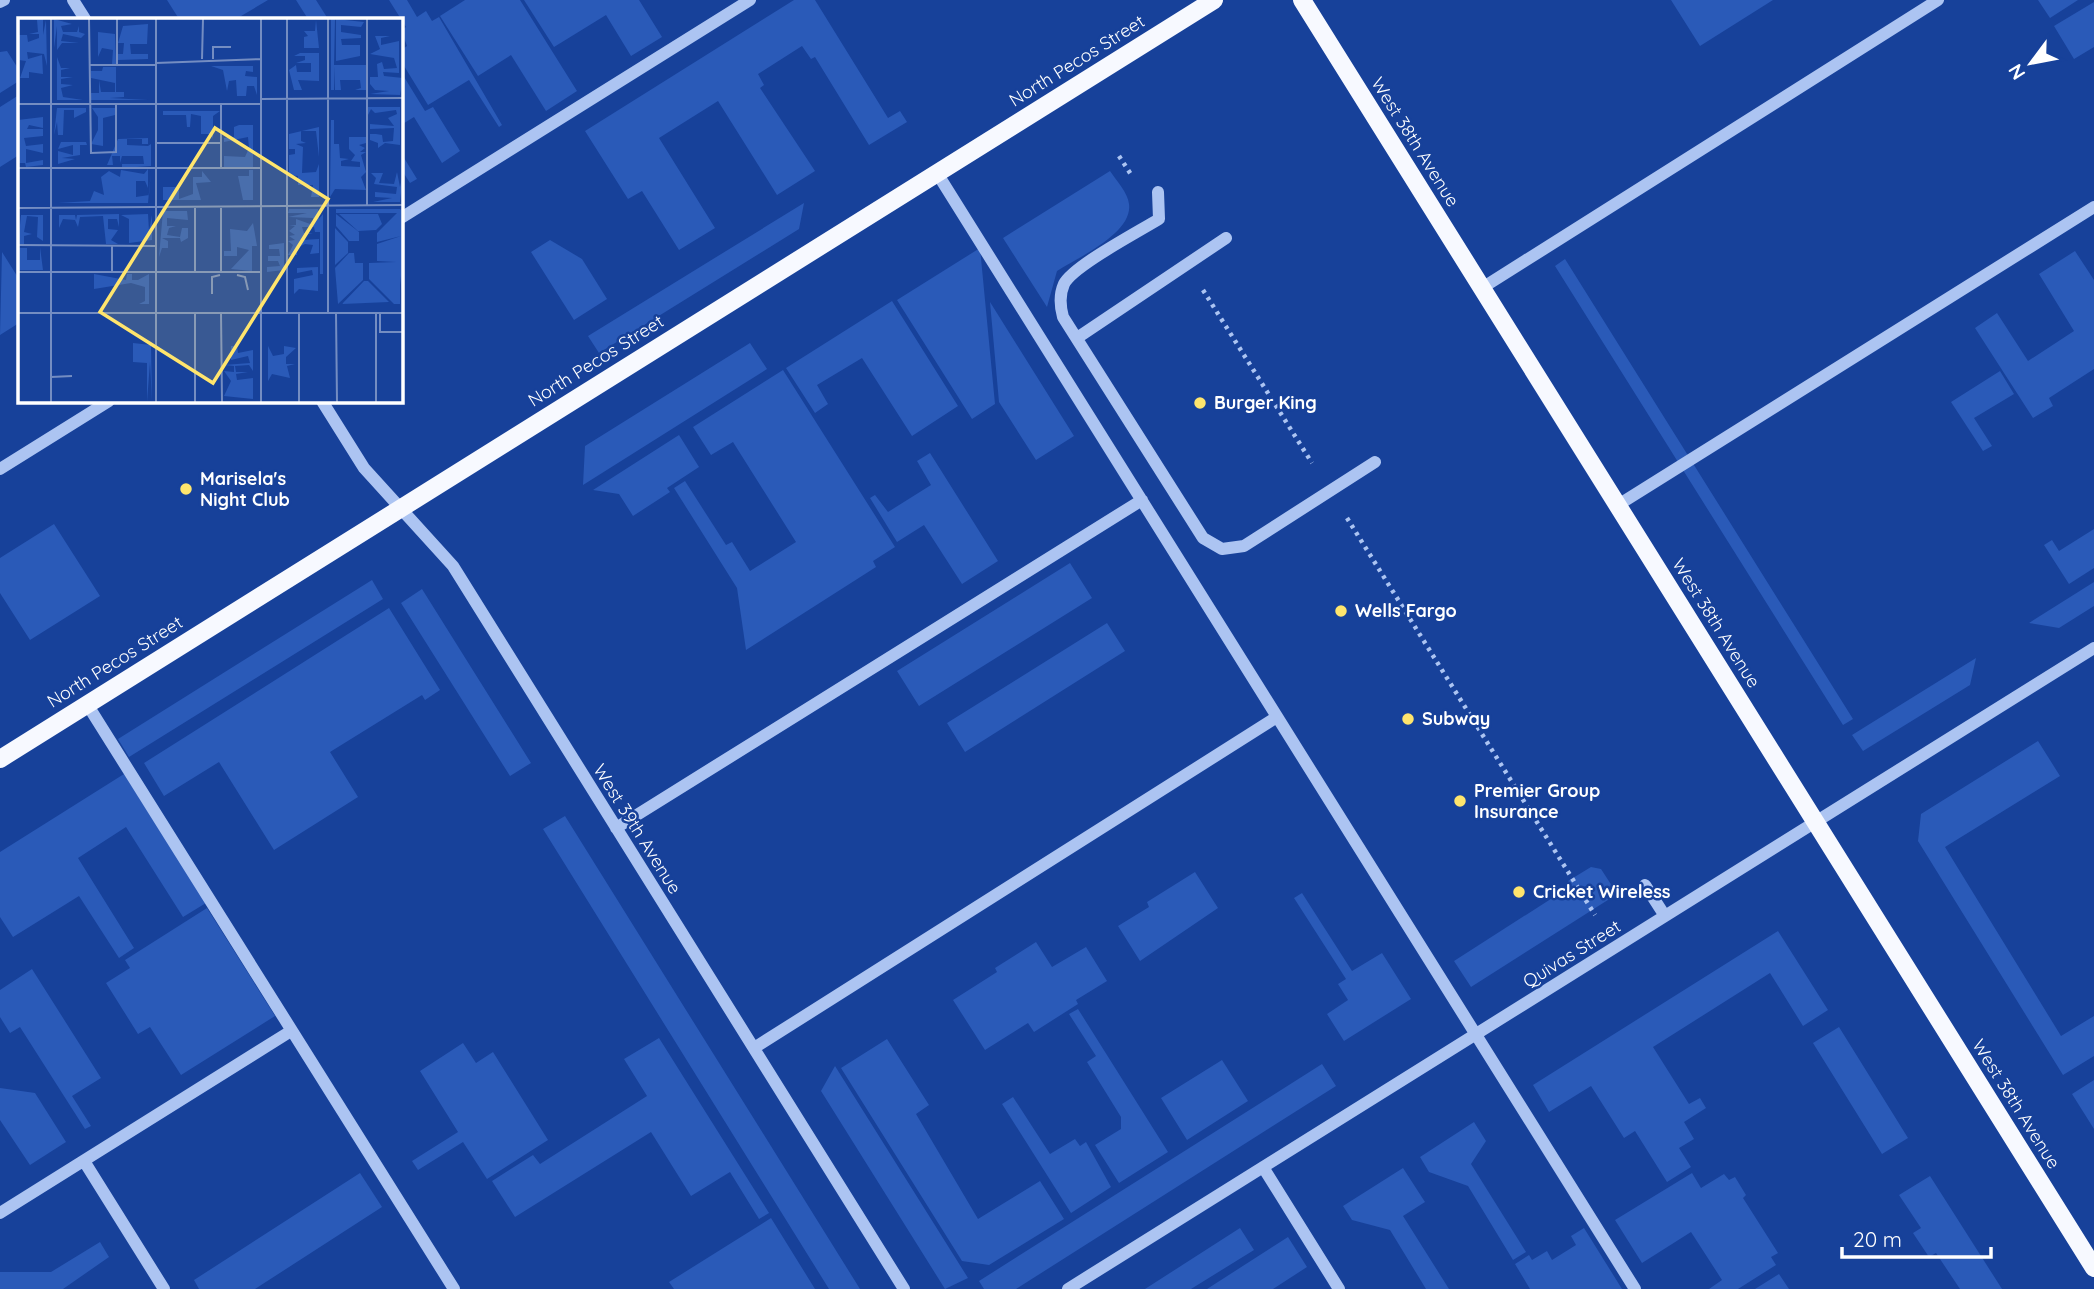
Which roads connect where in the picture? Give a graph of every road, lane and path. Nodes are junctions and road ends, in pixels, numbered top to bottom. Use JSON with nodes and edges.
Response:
{"nodes":[{"id":1,"x":73,"y":0,"type":"edge"},
{"id":2,"x":750,"y":0,"type":"edge"},
{"id":3,"x":1214,"y":0,"type":"edge"},
{"id":4,"x":1303,"y":0,"type":"edge"},
{"id":5,"x":1938,"y":0,"type":"edge"},
{"id":6,"x":84,"y":18,"type":"edge"},
{"id":7,"x":1119,"y":156,"type":"dead end"},
{"id":8,"x":937,"y":173,"type":"junction"},
{"id":9,"x":1158,"y":192,"type":"dead end"},
{"id":10,"x":2094,"y":207,"type":"edge"},
{"id":11,"x":402,"y":217,"type":"edge"},
{"id":12,"x":1159,"y":219,"type":"junction"},
{"id":13,"x":1226,"y":239,"type":"dead end"},
{"id":14,"x":1187,"y":264,"type":"junction"},
{"id":15,"x":1482,"y":288,"type":"junction"},
{"id":16,"x":1077,"y":338,"type":"junction"},
{"id":17,"x":106,"y":402,"type":"edge"},
{"id":18,"x":323,"y":402,"type":"edge"},
{"id":19,"x":1375,"y":462,"type":"dead end"},
{"id":20,"x":0,"y":469,"type":"edge"},
{"id":21,"x":1330,"y":491,"type":"junction"},
{"id":22,"x":1142,"y":500,"type":"junction"},
{"id":23,"x":1618,"y":505,"type":"junction"},
{"id":24,"x":400,"y":509,"type":"junction"},
{"id":25,"x":2094,"y":648,"type":"edge"},
{"id":26,"x":87,"y":704,"type":"junction"},
{"id":27,"x":1277,"y":716,"type":"junction"},
{"id":28,"x":0,"y":758,"type":"edge"},
{"id":29,"x":1816,"y":822,"type":"junction"},
{"id":30,"x":616,"y":828,"type":"junction"},
{"id":31,"x":1645,"y":885,"type":"dead end"},
{"id":32,"x":1595,"y":915,"type":"dead end"},
{"id":33,"x":1665,"y":916,"type":"junction"},
{"id":34,"x":291,"y":1031,"type":"junction"},
{"id":35,"x":1475,"y":1034,"type":"junction"},
{"id":36,"x":754,"y":1048,"type":"junction"},
{"id":37,"x":84,"y":1161,"type":"junction"},
{"id":38,"x":1263,"y":1167,"type":"junction"},
{"id":39,"x":0,"y":1213,"type":"edge"},
{"id":40,"x":2094,"y":1268,"type":"edge"},
{"id":41,"x":164,"y":1289,"type":"edge"},
{"id":42,"x":454,"y":1289,"type":"edge"},
{"id":43,"x":904,"y":1289,"type":"edge"},
{"id":44,"x":1068,"y":1289,"type":"edge"},
{"id":45,"x":1339,"y":1289,"type":"edge"},
{"id":46,"x":1635,"y":1289,"type":"edge"}],
"edges":[{"from":1,"to":6,"type":"street"},
{"from":2,"to":11,"type":"street"},
{"from":3,"to":8,"type":"main road","name":"North Pecos Street"},
{"from":4,"to":15,"type":"main road","name":"West 38th Avenue"},
{"from":5,"to":15,"type":"street"},
{"from":7,"to":12,"type":"path"},
{"from":8,"to":22,"type":"street"},
{"from":8,"to":24,"type":"main road","name":"North Pecos Street"},
{"from":9,"to":12,"type":"street"},
{"from":10,"to":23,"type":"street"},
{"from":12,"to":16,"type":"street"},
{"from":13,"to":14,"type":"street"},
{"from":14,"to":16,"type":"street"},
{"from":14,"to":21,"type":"path"},
{"from":15,"to":23,"type":"main road","name":"West 38th Avenue"},
{"from":16,"to":21,"type":"street"},
{"from":17,"to":20,"type":"street"},
{"from":18,"to":24,"type":"street","name":"West 39th Avenue"},
{"from":19,"to":21,"type":"street"},
{"from":21,"to":32,"type":"path"},
{"from":22,"to":27,"type":"street"},
{"from":22,"to":30,"type":"street"},
{"from":23,"to":29,"type":"main road","name":"West 38th Avenue"},
{"from":24,"to":26,"type":"main road","name":"North Pecos Street"},
{"from":24,"to":30,"type":"street","name":"West 39th Avenue"},
{"from":25,"to":29,"type":"street","name":"Quivas Street"},
{"from":26,"to":28,"type":"main road","name":"North Pecos Street"},
{"from":26,"to":34,"type":"street"},
{"from":27,"to":35,"type":"street"},
{"from":27,"to":36,"type":"street"},
{"from":29,"to":33,"type":"street","name":"Quivas Street"},
{"from":29,"to":40,"type":"main road","name":"West 38th Avenue"},
{"from":30,"to":36,"type":"street","name":"West 39th Avenue"},
{"from":31,"to":33,"type":"street"},
{"from":33,"to":35,"type":"street","name":"Quivas Street"},
{"from":34,"to":37,"type":"street"},
{"from":34,"to":42,"type":"street"},
{"from":35,"to":38,"type":"street","name":"Quivas Street"},
{"from":35,"to":46,"type":"street"},
{"from":36,"to":43,"type":"street","name":"West 39th Avenue"},
{"from":37,"to":39,"type":"street"},
{"from":37,"to":41,"type":"street"},
{"from":38,"to":44,"type":"street","name":"Quivas Street"},
{"from":38,"to":45,"type":"street"}]}
